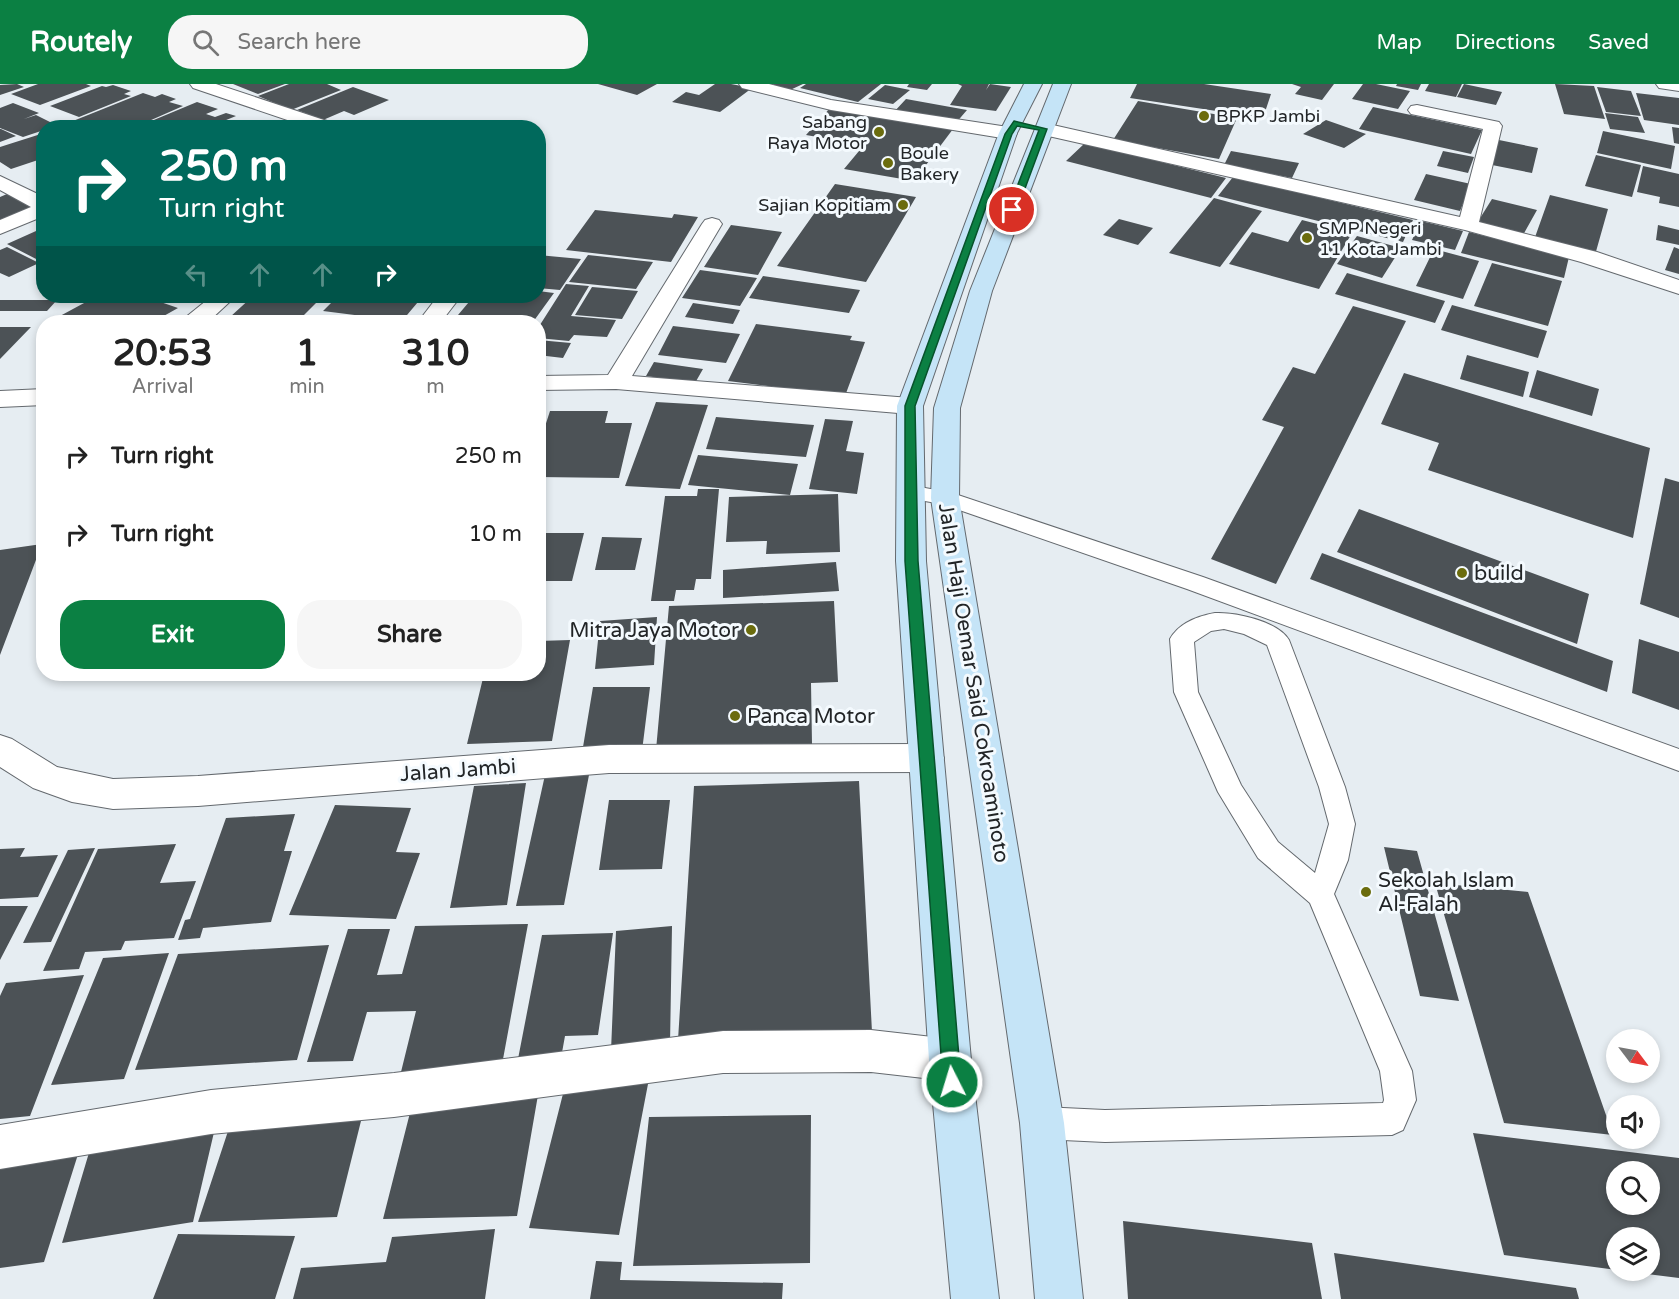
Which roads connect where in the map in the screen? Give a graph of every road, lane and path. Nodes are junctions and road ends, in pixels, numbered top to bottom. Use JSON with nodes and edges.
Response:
{"nodes":[{"id":1,"x":199,"y":84,"type":"edge"},
{"id":2,"x":748,"y":84,"type":"edge"},
{"id":3,"x":1033,"y":84,"type":"edge"},
{"id":4,"x":1062,"y":84,"type":"edge"},
{"id":5,"x":1665,"y":84,"type":"edge"},
{"id":6,"x":1679,"y":86,"type":"edge"},
{"id":7,"x":1417,"y":110,"type":"dead end"},
{"id":8,"x":306,"y":120,"type":"edge"},
{"id":9,"x":1022,"y":129,"type":"junction"},
{"id":10,"x":0,"y":182,"type":"edge"},
{"id":11,"x":36,"y":201,"type":"edge"},
{"id":12,"x":36,"y":212,"type":"edge"},
{"id":13,"x":712,"y":224,"type":"dead end"},
{"id":14,"x":1468,"y":225,"type":"junction"},
{"id":15,"x":0,"y":228,"type":"edge"},
{"id":16,"x":1679,"y":287,"type":"edge"},
{"id":17,"x":966,"y":290,"type":"junction"},
{"id":18,"x":217,"y":303,"type":"edge"},
{"id":19,"x":444,"y":303,"type":"edge"},
{"id":20,"x":202,"y":315,"type":"edge"},
{"id":21,"x":435,"y":315,"type":"edge"},
{"id":22,"x":616,"y":382,"type":"junction"},
{"id":23,"x":546,"y":383,"type":"edge"},
{"id":24,"x":36,"y":398,"type":"edge"},
{"id":25,"x":0,"y":399,"type":"edge"},
{"id":26,"x":910,"y":406,"type":"junction"},
{"id":27,"x":909,"y":492,"type":"junction"},
{"id":28,"x":945,"y":498,"type":"junction"},
{"id":29,"x":1210,"y":589,"type":"junction"},
{"id":30,"x":1219,"y":622,"type":"junction"},
{"id":31,"x":0,"y":749,"type":"edge"},
{"id":32,"x":927,"y":758,"type":"junction"},
{"id":33,"x":1679,"y":760,"type":"edge"},
{"id":34,"x":1320,"y":894,"type":"junction"},
{"id":35,"x":950,"y":1060,"type":"junction"},
{"id":36,"x":1042,"y":1123,"type":"junction"},
{"id":37,"x":0,"y":1147,"type":"edge"},
{"id":38,"x":975,"y":1299,"type":"edge"},
{"id":39,"x":1059,"y":1299,"type":"edge"}],
"edges":[{"from":1,"to":8,"type":"street"},
{"from":2,"to":9,"type":"street"},
{"from":3,"to":9,"type":"main road","name":"Jalan Haji Oemar Said Cokroaminoto"},
{"from":4,"to":9,"type":"main road","name":"Jalan Haji Oemar Said Cokroaminoto"},
{"from":5,"to":6,"type":"street"},
{"from":7,"to":14,"type":"street"},
{"from":9,"to":14,"type":"street"},
{"from":9,"to":17,"type":"main road","name":"Jalan Haji Oemar Said Cokroaminoto"},
{"from":10,"to":11,"type":"street"},
{"from":12,"to":15,"type":"street"},
{"from":13,"to":22,"type":"street"},
{"from":14,"to":16,"type":"street"},
{"from":17,"to":26,"type":"main road","name":"Jalan Haji Oemar Said Cokroaminoto"},
{"from":17,"to":28,"type":"main road","name":"Jalan Haji Oemar Said Cokroaminoto"},
{"from":18,"to":20,"type":"street"},
{"from":19,"to":21,"type":"street"},
{"from":22,"to":23,"type":"street"},
{"from":22,"to":26,"type":"street"},
{"from":24,"to":25,"type":"street"},
{"from":26,"to":27,"type":"main road","name":"Jalan Haji Oemar Said Cokroaminoto"},
{"from":27,"to":28,"type":"lane"},
{"from":27,"to":32,"type":"main road","name":"Jalan Haji Oemar Said Cokroaminoto"},
{"from":28,"to":29,"type":"lane"},
{"from":28,"to":36,"type":"main road","name":"Jalan Haji Oemar Said Cokroaminoto"},
{"from":29,"to":30,"type":"lane"},
{"from":29,"to":33,"type":"lane"},
{"from":30,"to":34,"type":"lane"},
{"from":30,"to":34,"type":"lane"},
{"from":31,"to":32,"type":"street","name":"Jalan Jambi"},
{"from":32,"to":35,"type":"main road","name":"Jalan Haji Oemar Said Cokroaminoto"},
{"from":34,"to":36,"type":"lane"},
{"from":35,"to":37,"type":"street"},
{"from":35,"to":38,"type":"main road","name":"Jalan Haji Oemar Said Cokroaminoto"},
{"from":36,"to":39,"type":"main road","name":"Jalan Haji Oemar Said Cokroaminoto"}]}
